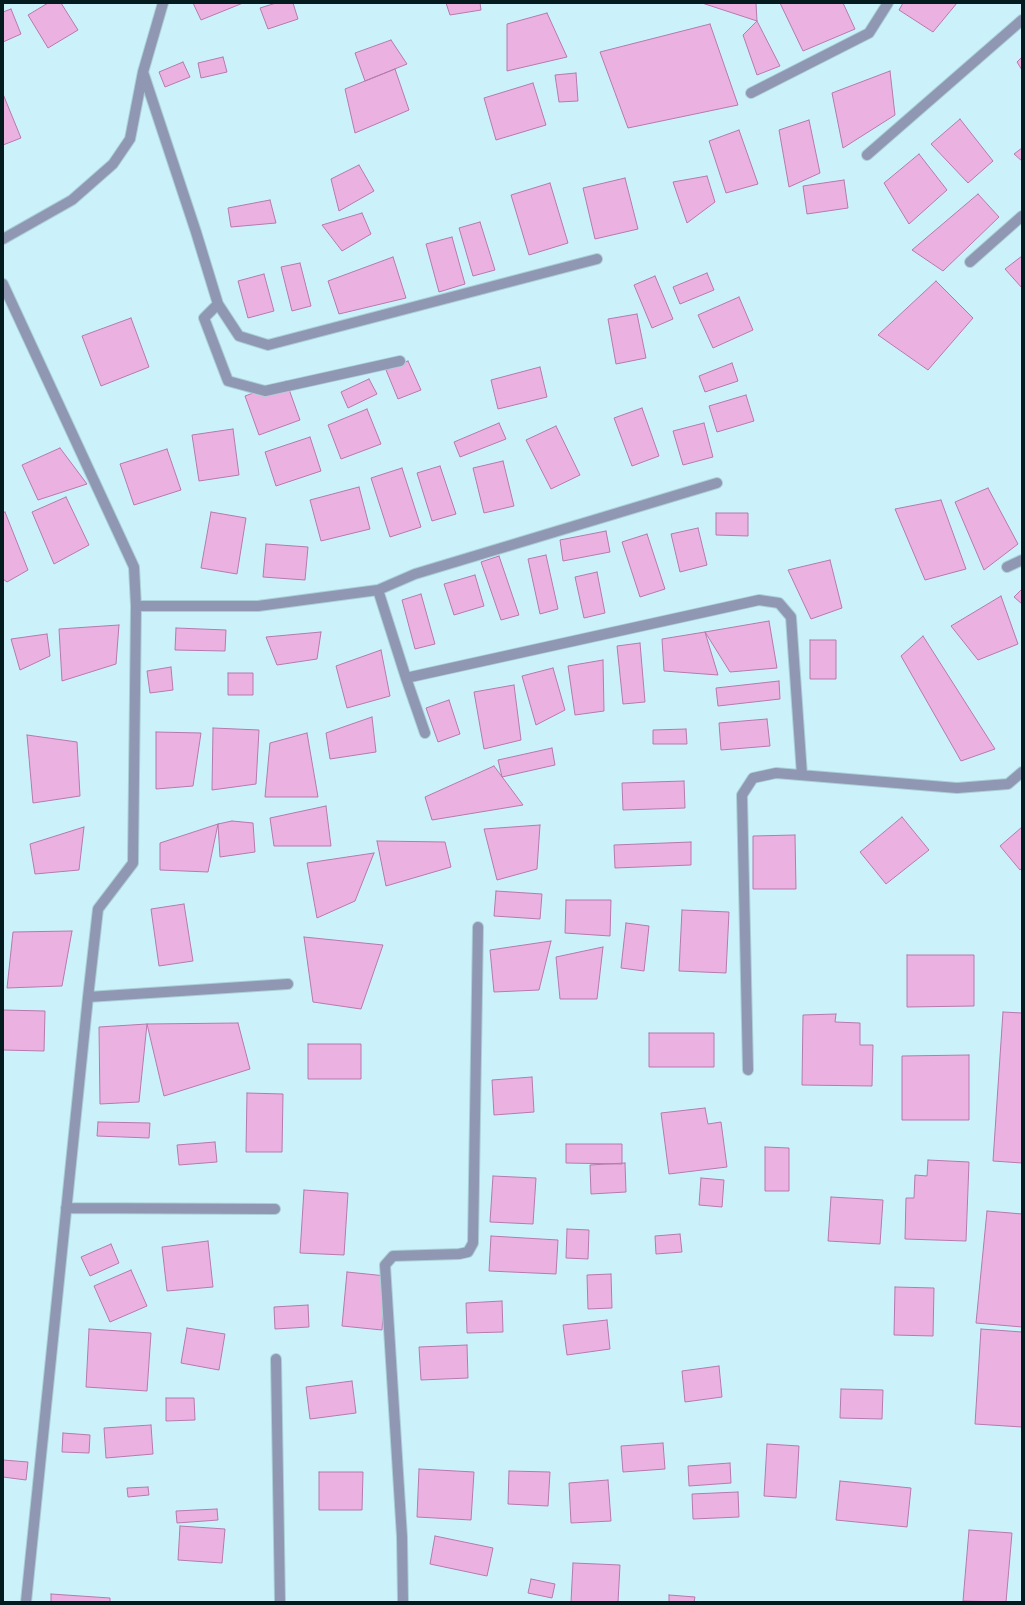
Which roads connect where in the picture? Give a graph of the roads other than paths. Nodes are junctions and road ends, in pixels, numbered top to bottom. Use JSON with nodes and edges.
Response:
{"nodes":[{"id":1,"x":164,"y":3,"type":"edge"},
{"id":2,"x":888,"y":3,"type":"edge"},
{"id":3,"x":1022,"y":20,"type":"edge"},
{"id":4,"x":143,"y":72,"type":"junction"},
{"id":5,"x":751,"y":93,"type":"dead end"},
{"id":6,"x":867,"y":155,"type":"dead end"},
{"id":7,"x":1022,"y":216,"type":"edge"},
{"id":8,"x":3,"y":239,"type":"edge"},
{"id":9,"x":597,"y":259,"type":"dead end"},
{"id":10,"x":970,"y":262,"type":"dead end"},
{"id":11,"x":3,"y":284,"type":"edge"},
{"id":12,"x":218,"y":304,"type":"junction"},
{"id":13,"x":400,"y":361,"type":"dead end"},
{"id":14,"x":717,"y":483,"type":"dead end"},
{"id":15,"x":1022,"y":560,"type":"edge"},
{"id":16,"x":1007,"y":567,"type":"dead end"},
{"id":17,"x":378,"y":590,"type":"junction"},
{"id":18,"x":136,"y":606,"type":"junction"},
{"id":19,"x":406,"y":678,"type":"junction"},
{"id":20,"x":425,"y":733,"type":"dead end"},
{"id":21,"x":1022,"y":772,"type":"edge"},
{"id":22,"x":802,"y":775,"type":"junction"},
{"id":23,"x":478,"y":927,"type":"dead end"},
{"id":24,"x":288,"y":984,"type":"dead end"},
{"id":25,"x":88,"y":997,"type":"junction"},
{"id":26,"x":748,"y":1070,"type":"dead end"},
{"id":27,"x":66,"y":1208,"type":"junction"},
{"id":28,"x":275,"y":1209,"type":"dead end"},
{"id":29,"x":276,"y":1359,"type":"dead end"},
{"id":30,"x":26,"y":1602,"type":"edge"},
{"id":31,"x":280,"y":1602,"type":"edge"},
{"id":32,"x":403,"y":1602,"type":"edge"}],
"edges":[{"from":1,"to":4,"type":"street"},
{"from":2,"to":5,"type":"street"},
{"from":3,"to":6,"type":"street"},
{"from":4,"to":8,"type":"street"},
{"from":4,"to":12,"type":"street"},
{"from":7,"to":10,"type":"street"},
{"from":9,"to":12,"type":"street"},
{"from":11,"to":18,"type":"street"},
{"from":12,"to":13,"type":"street"},
{"from":14,"to":17,"type":"street"},
{"from":15,"to":16,"type":"street"},
{"from":17,"to":18,"type":"street"},
{"from":17,"to":19,"type":"street"},
{"from":18,"to":25,"type":"street"},
{"from":19,"to":20,"type":"street"},
{"from":19,"to":22,"type":"street"},
{"from":21,"to":22,"type":"street"},
{"from":22,"to":26,"type":"street"},
{"from":23,"to":32,"type":"street"},
{"from":24,"to":25,"type":"street"},
{"from":25,"to":27,"type":"street"},
{"from":27,"to":28,"type":"street"},
{"from":27,"to":30,"type":"street"},
{"from":29,"to":31,"type":"street"}]}
